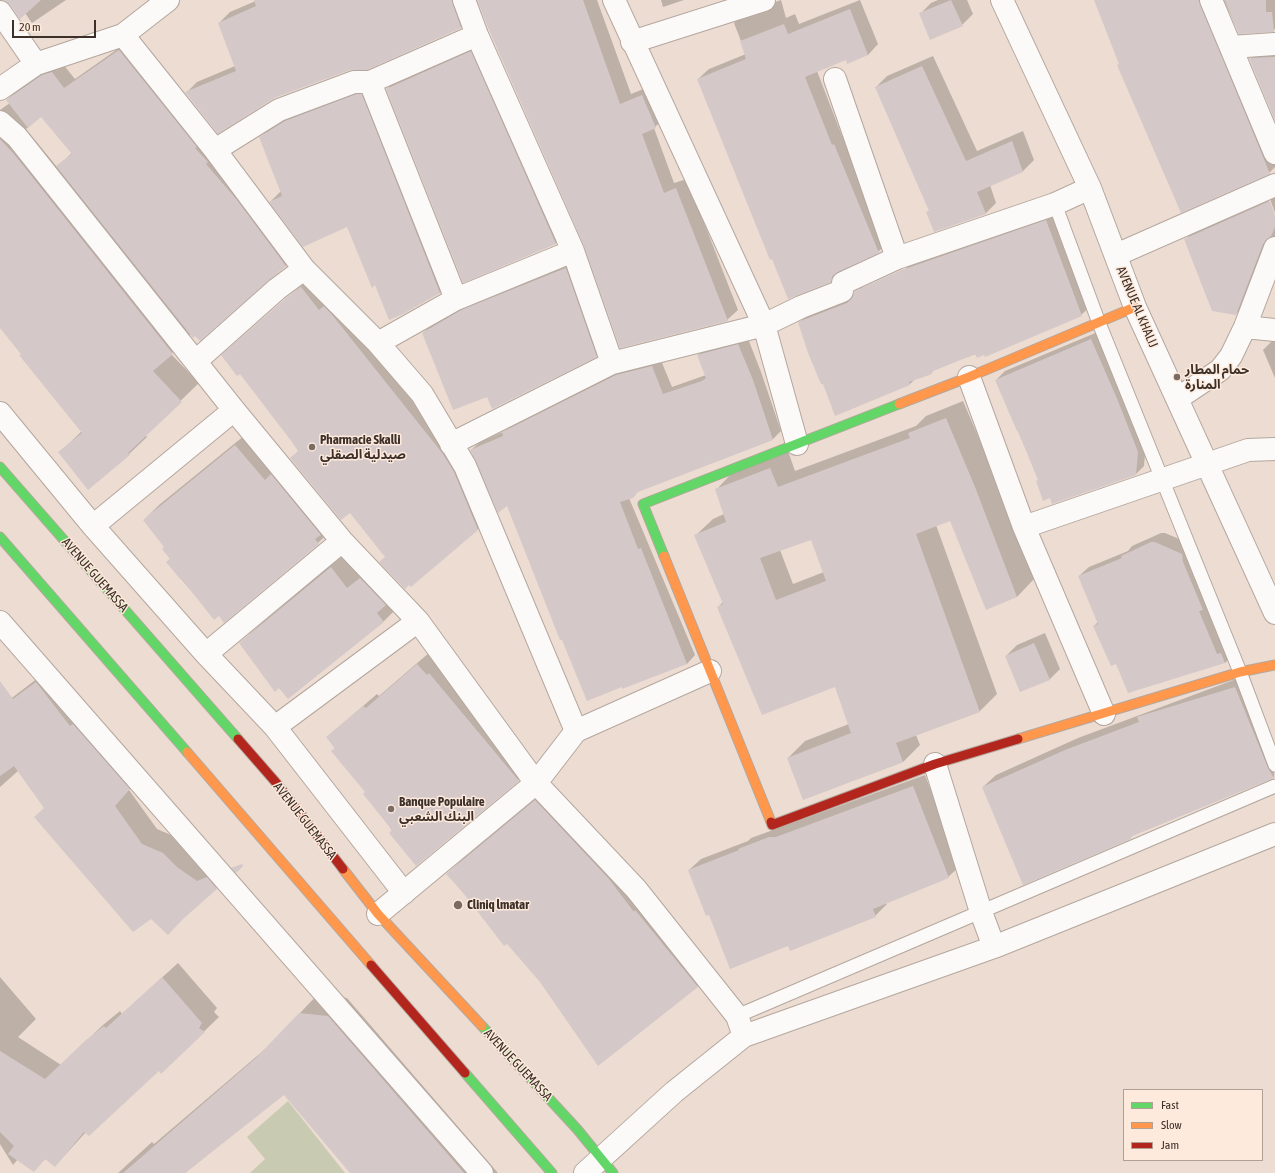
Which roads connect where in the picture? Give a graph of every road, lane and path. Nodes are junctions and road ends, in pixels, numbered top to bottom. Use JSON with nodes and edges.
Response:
{"nodes":[{"id":1,"x":168,"y":0,"type":"edge"},
{"id":2,"x":464,"y":0,"type":"edge"},
{"id":3,"x":614,"y":0,"type":"edge"},
{"id":4,"x":764,"y":0,"type":"edge"},
{"id":5,"x":1002,"y":0,"type":"edge"},
{"id":6,"x":1211,"y":0,"type":"edge"},
{"id":7,"x":0,"y":12,"type":"edge"},
{"id":8,"x":123,"y":35,"type":"junction"},
{"id":9,"x":477,"y":35,"type":"junction"},
{"id":10,"x":632,"y":42,"type":"junction"},
{"id":11,"x":1275,"y":44,"type":"edge"},
{"id":12,"x":1231,"y":47,"type":"junction"},
{"id":13,"x":36,"y":64,"type":"junction"},
{"id":14,"x":835,"y":78,"type":"dead end"},
{"id":15,"x":370,"y":82,"type":"junction"},
{"id":16,"x":0,"y":89,"type":"edge"},
{"id":17,"x":0,"y":122,"type":"edge"},
{"id":18,"x":215,"y":150,"type":"junction"},
{"id":19,"x":1275,"y":153,"type":"edge"},
{"id":20,"x":1275,"y":185,"type":"edge"},
{"id":21,"x":1090,"y":188,"type":"junction"},
{"id":22,"x":1055,"y":204,"type":"junction"},
{"id":23,"x":1275,"y":248,"type":"edge"},
{"id":24,"x":573,"y":252,"type":"junction"},
{"id":25,"x":1116,"y":255,"type":"junction"},
{"id":26,"x":897,"y":258,"type":"junction"},
{"id":27,"x":304,"y":269,"type":"junction"},
{"id":28,"x":456,"y":299,"type":"junction"},
{"id":29,"x":1135,"y":307,"type":"junction"},
{"id":30,"x":1099,"y":323,"type":"junction"},
{"id":31,"x":764,"y":325,"type":"junction"},
{"id":32,"x":1245,"y":327,"type":"junction"},
{"id":33,"x":1275,"y":330,"type":"edge"},
{"id":34,"x":378,"y":342,"type":"junction"},
{"id":35,"x":196,"y":360,"type":"junction"},
{"id":36,"x":612,"y":363,"type":"junction"},
{"id":37,"x":969,"y":377,"type":"junction"},
{"id":38,"x":1177,"y":399,"type":"junction"},
{"id":39,"x":234,"y":410,"type":"junction"},
{"id":40,"x":0,"y":413,"type":"edge"},
{"id":41,"x":451,"y":444,"type":"junction"},
{"id":42,"x":797,"y":444,"type":"junction"},
{"id":43,"x":1275,"y":449,"type":"edge"},
{"id":44,"x":1206,"y":465,"type":"junction"},
{"id":45,"x":0,"y":467,"type":"edge"},
{"id":46,"x":1161,"y":479,"type":"junction"},
{"id":47,"x":93,"y":526,"type":"junction"},
{"id":48,"x":1024,"y":527,"type":"junction"},
{"id":49,"x":0,"y":537,"type":"edge"},
{"id":50,"x":342,"y":541,"type":"junction"},
{"id":51,"x":1275,"y":613,"type":"edge"},
{"id":52,"x":418,"y":621,"type":"junction"},
{"id":53,"x":0,"y":622,"type":"edge"},
{"id":54,"x":206,"y":654,"type":"junction"},
{"id":55,"x":1275,"y":665,"type":"edge"},
{"id":56,"x":710,"y":671,"type":"junction"},
{"id":57,"x":1240,"y":672,"type":"junction"},
{"id":58,"x":1104,"y":714,"type":"junction"},
{"id":59,"x":275,"y":727,"type":"junction"},
{"id":60,"x":576,"y":731,"type":"junction"},
{"id":61,"x":935,"y":764,"type":"junction"},
{"id":62,"x":1275,"y":765,"type":"edge"},
{"id":63,"x":536,"y":783,"type":"junction"},
{"id":64,"x":1275,"y":786,"type":"edge"},
{"id":65,"x":1275,"y":834,"type":"edge"},
{"id":66,"x":404,"y":892,"type":"junction"},
{"id":67,"x":981,"y":912,"type":"junction"},
{"id":68,"x":378,"y":914,"type":"junction"},
{"id":69,"x":994,"y":947,"type":"junction"},
{"id":70,"x":737,"y":1016,"type":"junction"},
{"id":71,"x":744,"y":1036,"type":"junction"},
{"id":72,"x":607,"y":1165,"type":"edge"},
{"id":73,"x":482,"y":1173,"type":"edge"},
{"id":74,"x":552,"y":1173,"type":"edge"},
{"id":75,"x":585,"y":1173,"type":"edge"}],
"edges":[{"from":1,"to":8,"type":"street"},
{"from":2,"to":9,"type":"street"},
{"from":3,"to":10,"type":"street"},
{"from":4,"to":10,"type":"street"},
{"from":5,"to":21,"type":"street","name":"AVENUE AL KHALIJ"},
{"from":6,"to":12,"type":"street"},
{"from":7,"to":13,"type":"street"},
{"from":8,"to":13,"type":"street"},
{"from":8,"to":18,"type":"street"},
{"from":9,"to":15,"type":"street"},
{"from":9,"to":24,"type":"street"},
{"from":10,"to":31,"type":"street"},
{"from":11,"to":12,"type":"street"},
{"from":12,"to":19,"type":"street"},
{"from":13,"to":16,"type":"street"},
{"from":14,"to":26,"type":"street"},
{"from":15,"to":18,"type":"street"},
{"from":15,"to":28,"type":"street"},
{"from":17,"to":35,"type":"street"},
{"from":18,"to":27,"type":"street"},
{"from":20,"to":25,"type":"street"},
{"from":21,"to":22,"type":"street"},
{"from":21,"to":25,"type":"street","name":"AVENUE AL KHALIJ"},
{"from":22,"to":26,"type":"street"},
{"from":22,"to":30,"type":"lane"},
{"from":23,"to":32,"type":"street"},
{"from":24,"to":28,"type":"street"},
{"from":24,"to":36,"type":"street"},
{"from":25,"to":29,"type":"street","name":"AVENUE AL KHALIJ"},
{"from":26,"to":31,"type":"street"},
{"from":27,"to":34,"type":"street"},
{"from":27,"to":35,"type":"street"},
{"from":28,"to":34,"type":"street"},
{"from":29,"to":30,"type":"main road"},
{"from":29,"to":38,"type":"street","name":"AVENUE AL KHALIJ"},
{"from":30,"to":37,"type":"main road"},
{"from":30,"to":46,"type":"lane"},
{"from":31,"to":36,"type":"street"},
{"from":31,"to":42,"type":"street"},
{"from":32,"to":33,"type":"street"},
{"from":32,"to":38,"type":"street"},
{"from":34,"to":41,"type":"street"},
{"from":35,"to":39,"type":"street"},
{"from":36,"to":41,"type":"street"},
{"from":37,"to":42,"type":"main road"},
{"from":37,"to":48,"type":"street"},
{"from":38,"to":44,"type":"street","name":"AVENUE AL KHALIJ"},
{"from":39,"to":47,"type":"street"},
{"from":39,"to":50,"type":"street"},
{"from":40,"to":47,"type":"street"},
{"from":41,"to":60,"type":"street"},
{"from":42,"to":56,"type":"main road"},
{"from":43,"to":44,"type":"street"},
{"from":44,"to":46,"type":"street"},
{"from":44,"to":51,"type":"street","name":"AVENUE AL KHALIJ"},
{"from":45,"to":68,"type":"main road","name":"AVENUE GUEMASSA"},
{"from":46,"to":48,"type":"street"},
{"from":46,"to":57,"type":"lane"},
{"from":47,"to":54,"type":"street"},
{"from":48,"to":58,"type":"street"},
{"from":49,"to":74,"type":"main road"},
{"from":50,"to":52,"type":"street"},
{"from":50,"to":54,"type":"street"},
{"from":52,"to":59,"type":"street"},
{"from":52,"to":63,"type":"street"},
{"from":53,"to":73,"type":"street"},
{"from":54,"to":59,"type":"street"},
{"from":55,"to":57,"type":"main road"},
{"from":56,"to":60,"type":"street"},
{"from":56,"to":61,"type":"main road"},
{"from":57,"to":58,"type":"main road"},
{"from":57,"to":62,"type":"lane"},
{"from":58,"to":61,"type":"main road"},
{"from":59,"to":66,"type":"street"},
{"from":60,"to":63,"type":"street"},
{"from":61,"to":67,"type":"street"},
{"from":63,"to":66,"type":"street"},
{"from":63,"to":70,"type":"street"},
{"from":64,"to":67,"type":"lane"},
{"from":65,"to":69,"type":"street"},
{"from":66,"to":68,"type":"street"},
{"from":67,"to":69,"type":"street"},
{"from":67,"to":70,"type":"lane"},
{"from":68,"to":72,"type":"main road","name":"AVENUE GUEMASSA"},
{"from":69,"to":71,"type":"street"},
{"from":70,"to":71,"type":"street"},
{"from":71,"to":72,"type":"street"},
{"from":72,"to":75,"type":"street"}]}
